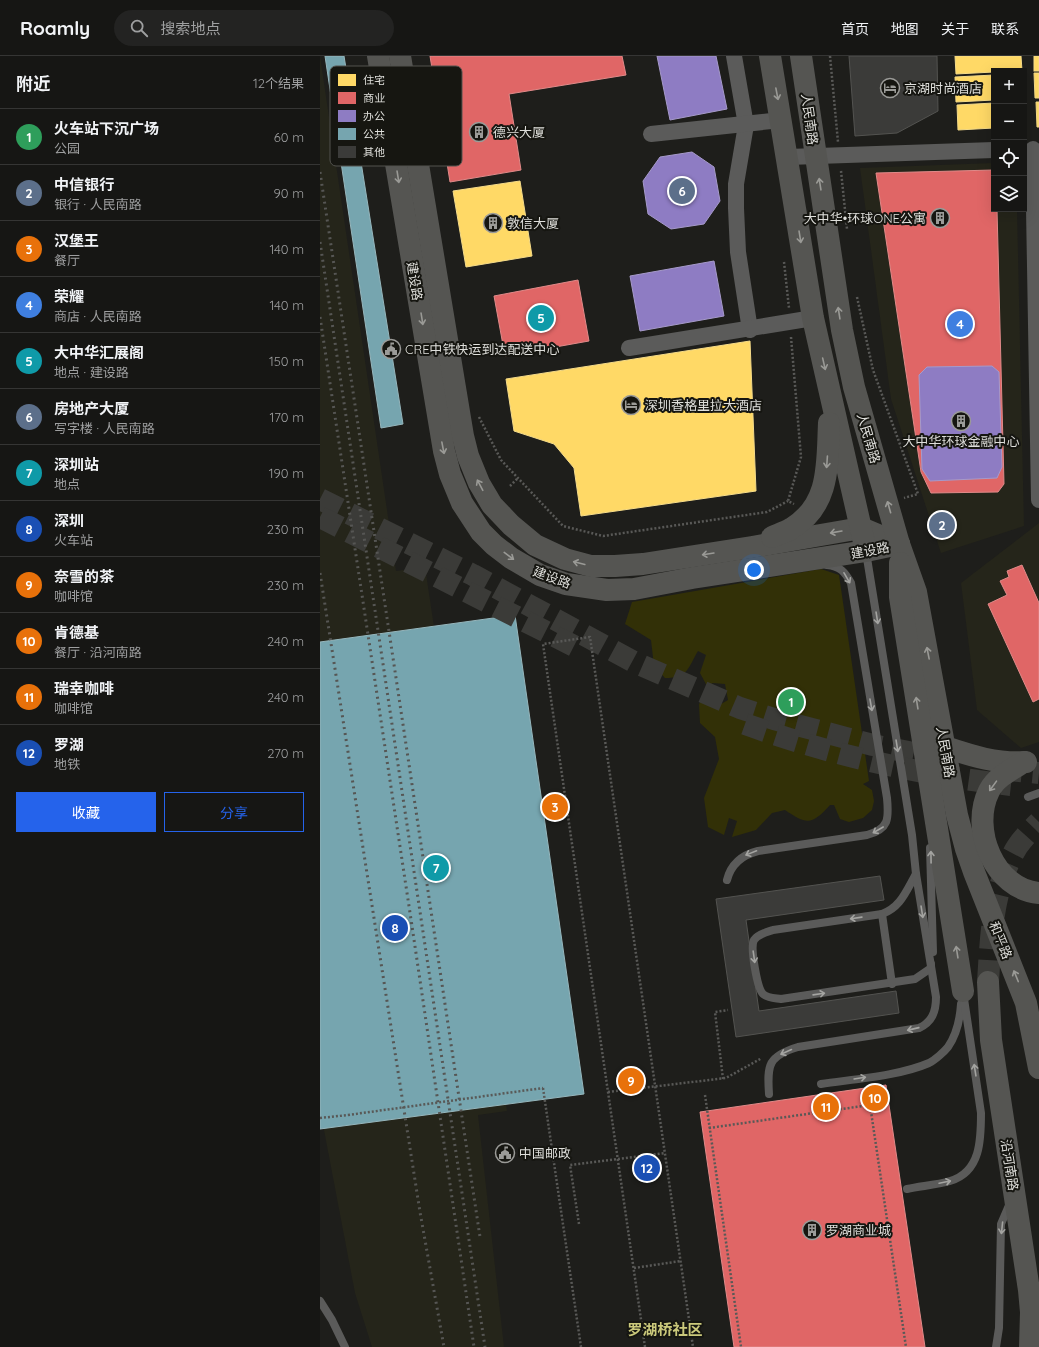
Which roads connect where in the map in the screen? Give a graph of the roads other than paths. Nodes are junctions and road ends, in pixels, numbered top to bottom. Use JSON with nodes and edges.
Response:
{"nodes":[{"id":1,"x":378,"y":56,"type":"edge"},
{"id":2,"x":400,"y":56,"type":"edge"},
{"id":3,"x":734,"y":56,"type":"edge"},
{"id":4,"x":770,"y":56,"type":"edge"},
{"id":5,"x":801,"y":56,"type":"edge"},
{"id":6,"x":380,"y":66,"type":"edge"},
{"id":7,"x":402,"y":66,"type":"edge"},
{"id":8,"x":782,"y":120,"type":"junction"},
{"id":9,"x":746,"y":125,"type":"junction"},
{"id":10,"x":650,"y":134,"type":"dead end"},
{"id":11,"x":1032,"y":149,"type":"edge"},
{"id":12,"x":991,"y":150,"type":"edge"},
{"id":13,"x":815,"y":156,"type":"junction"},
{"id":14,"x":788,"y":158,"type":"junction"},
{"id":15,"x":396,"y":166,"type":"edge"},
{"id":16,"x":418,"y":166,"type":"edge"},
{"id":17,"x":814,"y":318,"type":"junction"},
{"id":18,"x":750,"y":330,"type":"junction"},
{"id":19,"x":630,"y":348,"type":"dead end"},
{"id":20,"x":831,"y":396,"type":"junction"},
{"id":21,"x":1039,"y":500,"type":"edge"},
{"id":22,"x":861,"y":528,"type":"junction"},
{"id":23,"x":899,"y":544,"type":"junction"},
{"id":24,"x":752,"y":547,"type":"junction"},
{"id":25,"x":866,"y":551,"type":"junction"},
{"id":26,"x":634,"y":589,"type":"junction"},
{"id":27,"x":945,"y":746,"type":"junction"},
{"id":28,"x":1031,"y":761,"type":"edge"},
{"id":29,"x":929,"y":783,"type":"junction"},
{"id":30,"x":1039,"y":793,"type":"edge"},
{"id":31,"x":1028,"y":797,"type":"dead end"},
{"id":32,"x":957,"y":815,"type":"joint"},
{"id":33,"x":916,"y":874,"type":"junction"},
{"id":34,"x":728,"y":880,"type":"dead end"},
{"id":35,"x":1039,"y":893,"type":"edge"},
{"id":36,"x":882,"y":914,"type":"junction"},
{"id":37,"x":931,"y":968,"type":"junction"},
{"id":38,"x":988,"y":982,"type":"tunnel mouth"},
{"id":39,"x":892,"y":984,"type":"junction"},
{"id":40,"x":963,"y":991,"type":"junction"},
{"id":41,"x":1026,"y":1003,"type":"junction"},
{"id":42,"x":1039,"y":1037,"type":"edge"},
{"id":43,"x":1039,"y":1068,"type":"edge"},
{"id":44,"x":821,"y":1084,"type":"dead end"},
{"id":45,"x":769,"y":1094,"type":"dead end"},
{"id":46,"x":907,"y":1189,"type":"dead end"},
{"id":47,"x":1014,"y":1191,"type":"junction"},
{"id":48,"x":320,"y":1301,"type":"edge"},
{"id":49,"x":345,"y":1347,"type":"edge"},
{"id":50,"x":996,"y":1347,"type":"edge"},
{"id":51,"x":1030,"y":1347,"type":"edge"}],
"edges":[{"from":1,"to":6,"type":"main road","name":"建设路","one_way":true},
{"from":7,"to":2,"type":"main road","name":"建设路","one_way":true},
{"from":3,"to":9,"type":"street"},
{"from":4,"to":8,"type":"main road","name":"人民南路","one_way":true},
{"from":5,"to":13,"type":"main road","name":"人民南路"},
{"from":8,"to":9,"type":"street"},
{"from":8,"to":14,"type":"main road","name":"人民南路"},
{"from":9,"to":10,"type":"street"},
{"from":9,"to":18,"type":"street"},
{"from":11,"to":21,"type":"street"},
{"from":12,"to":13,"type":"street"},
{"from":13,"to":14,"type":"street"},
{"from":23,"to":13,"type":"main road","name":"人民南路","one_way":true},
{"from":14,"to":17,"type":"main road","name":"人民南路","one_way":true},
{"from":15,"to":26,"type":"main road","name":"建设路","one_way":true},
{"from":24,"to":16,"type":"main road","name":"建设路","one_way":true},
{"from":17,"to":18,"type":"street"},
{"from":17,"to":20,"type":"main road","name":"人民南路","one_way":true},
{"from":18,"to":19,"type":"street"},
{"from":20,"to":22,"type":"main road","name":"人民南路"},
{"from":20,"to":24,"type":"main road","one_way":true},
{"from":22,"to":23,"type":"main road","name":"建设路"},
{"from":22,"to":24,"type":"main road","name":"建设路","one_way":true},
{"from":22,"to":25,"type":"main road","name":"人民南路"},
{"from":23,"to":25,"type":"main road","name":"建设路"},
{"from":27,"to":23,"type":"main road","name":"人民南路","one_way":true},
{"from":29,"to":23,"type":"main road","one_way":true},
{"from":25,"to":26,"type":"main road","name":"建设路"},
{"from":25,"to":33,"type":"lane","one_way":true},
{"from":26,"to":34,"type":"lane","one_way":true},
{"from":27,"to":28,"type":"main road"},
{"from":27,"to":32,"type":"main road","name":"人民南路"},
{"from":28,"to":35,"type":"main road","one_way":true},
{"from":37,"to":29,"type":"lane","one_way":true},
{"from":40,"to":29,"type":"main road","one_way":true},
{"from":30,"to":31,"type":"lane"},
{"from":41,"to":32,"type":"main road","name":"和平路","one_way":true},
{"from":33,"to":36,"type":"lane"},
{"from":33,"to":37,"type":"lane","one_way":true},
{"from":36,"to":39,"type":"lane"},
{"from":36,"to":39,"type":"lane","one_way":true},
{"from":37,"to":39,"type":"lane"},
{"from":37,"to":45,"type":"lane","one_way":true},
{"from":38,"to":47,"type":"main road","name":"沿河南路"},
{"from":44,"to":40,"type":"lane","one_way":true},
{"from":46,"to":40,"type":"lane","one_way":true},
{"from":41,"to":42,"type":"main road"},
{"from":41,"to":43,"type":"main road","name":"和平路"},
{"from":47,"to":50,"type":"lane","one_way":true},
{"from":47,"to":51,"type":"main road","name":"沿河南路"},
{"from":48,"to":49,"type":"lane"}]}
